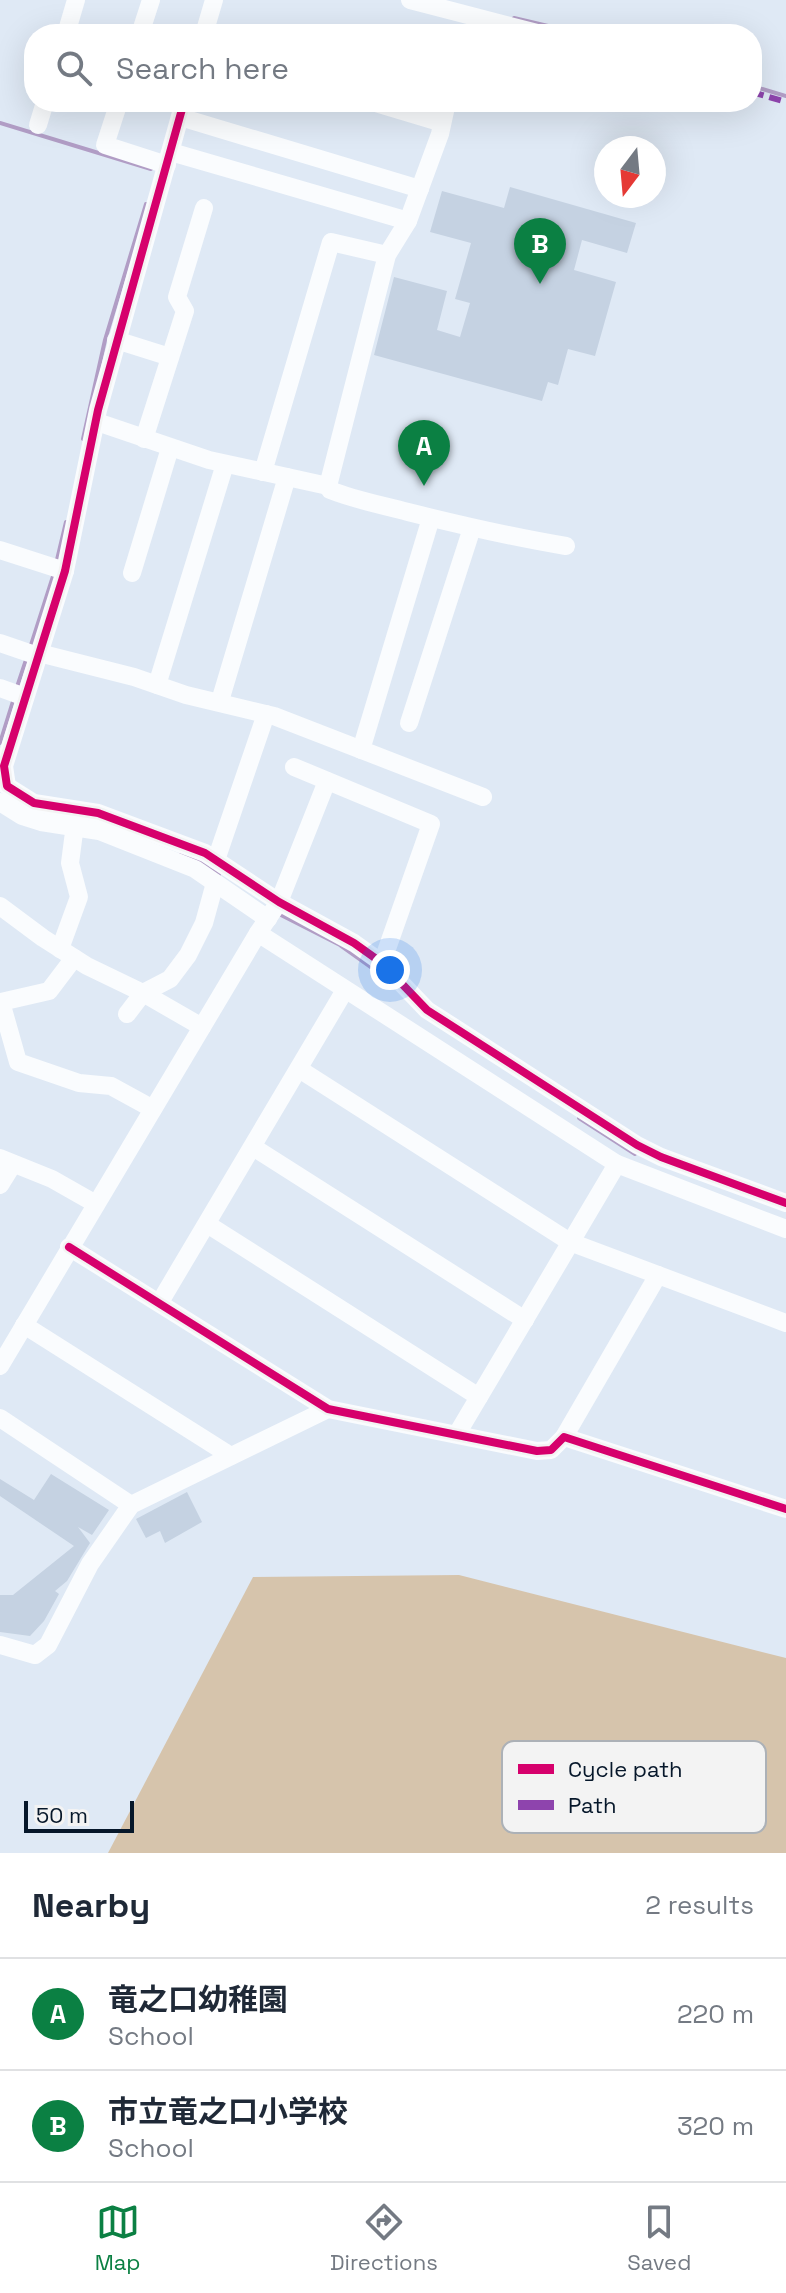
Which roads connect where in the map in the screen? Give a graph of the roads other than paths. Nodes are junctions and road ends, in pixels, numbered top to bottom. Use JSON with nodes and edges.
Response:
{"nodes":[{"id":1,"x":76,"y":0,"type":"edge"},
{"id":2,"x":151,"y":0,"type":"edge"},
{"id":3,"x":214,"y":0,"type":"edge"},
{"id":4,"x":410,"y":0,"type":"edge"},
{"id":5,"x":69,"y":24,"type":"edge"},
{"id":6,"x":143,"y":24,"type":"edge"},
{"id":7,"x":207,"y":24,"type":"edge"},
{"id":8,"x":464,"y":24,"type":"edge"},
{"id":9,"x":42,"y":112,"type":"edge"},
{"id":10,"x":116,"y":112,"type":"edge"},
{"id":11,"x":181,"y":112,"type":"edge"},
{"id":12,"x":191,"y":112,"type":"edge"},
{"id":13,"x":405,"y":112,"type":"edge"},
{"id":14,"x":445,"y":112,"type":"edge"},
{"id":15,"x":442,"y":123,"type":"junction"},
{"id":16,"x":38,"y":125,"type":"dead end"},
{"id":17,"x":169,"y":158,"type":"junction"},
{"id":18,"x":420,"y":189,"type":"junction"},
{"id":19,"x":204,"y":208,"type":"dead end"},
{"id":20,"x":408,"y":221,"type":"junction"},
{"id":21,"x":387,"y":255,"type":"junction"},
{"id":22,"x":116,"y":340,"type":"junction"},
{"id":23,"x":170,"y":357,"type":"junction"},
{"id":24,"x":97,"y":422,"type":"junction"},
{"id":25,"x":144,"y":439,"type":"junction"},
{"id":26,"x":170,"y":448,"type":"junction"},
{"id":27,"x":225,"y":464,"type":"junction"},
{"id":28,"x":263,"y":472,"type":"junction"},
{"id":29,"x":287,"y":477,"type":"junction"},
{"id":30,"x":328,"y":486,"type":"junction"},
{"id":31,"x":431,"y":518,"type":"junction"},
{"id":32,"x":472,"y":528,"type":"junction"},
{"id":33,"x":566,"y":546,"type":"dead end"},
{"id":34,"x":0,"y":550,"type":"edge"},
{"id":35,"x":58,"y":569,"type":"junction"},
{"id":36,"x":132,"y":573,"type":"dead end"},
{"id":37,"x":0,"y":643,"type":"edge"},
{"id":38,"x":33,"y":654,"type":"junction"},
{"id":39,"x":157,"y":685,"type":"junction"},
{"id":40,"x":13,"y":693,"type":"edge"},
{"id":41,"x":220,"y":701,"type":"junction"},
{"id":42,"x":266,"y":714,"type":"junction"},
{"id":43,"x":409,"y":723,"type":"dead end"},
{"id":44,"x":361,"y":750,"type":"junction"},
{"id":45,"x":294,"y":767,"type":"dead end"},
{"id":46,"x":327,"y":781,"type":"junction"},
{"id":47,"x":2,"y":792,"type":"edge"},
{"id":48,"x":483,"y":797,"type":"dead end"},
{"id":49,"x":76,"y":818,"type":"junction"},
{"id":50,"x":216,"y":860,"type":"junction"},
{"id":51,"x":215,"y":883,"type":"junction"},
{"id":52,"x":279,"y":902,"type":"junction"},
{"id":53,"x":0,"y":906,"type":"edge"},
{"id":54,"x":263,"y":926,"type":"junction"},
{"id":55,"x":67,"y":954,"type":"junction"},
{"id":56,"x":382,"y":963,"type":"junction"},
{"id":57,"x":345,"y":990,"type":"junction"},
{"id":58,"x":143,"y":993,"type":"junction"},
{"id":59,"x":127,"y":1014,"type":"dead end"},
{"id":60,"x":202,"y":1027,"type":"junction"},
{"id":61,"x":299,"y":1069,"type":"junction"},
{"id":62,"x":153,"y":1109,"type":"junction"},
{"id":63,"x":253,"y":1147,"type":"junction"},
{"id":64,"x":7,"y":1161,"type":"edge"},
{"id":65,"x":617,"y":1164,"type":"junction"},
{"id":66,"x":0,"y":1185,"type":"edge"},
{"id":67,"x":786,"y":1203,"type":"edge"},
{"id":68,"x":96,"y":1204,"type":"junction"},
{"id":69,"x":207,"y":1224,"type":"junction"},
{"id":70,"x":786,"y":1229,"type":"edge"},
{"id":71,"x":570,"y":1242,"type":"junction"},
{"id":72,"x":69,"y":1247,"type":"junction"},
{"id":73,"x":658,"y":1275,"type":"junction"},
{"id":74,"x":160,"y":1302,"type":"junction"},
{"id":75,"x":525,"y":1320,"type":"junction"},
{"id":76,"x":786,"y":1323,"type":"edge"},
{"id":77,"x":24,"y":1325,"type":"junction"},
{"id":78,"x":0,"y":1366,"type":"edge"},
{"id":79,"x":479,"y":1397,"type":"junction"},
{"id":80,"x":328,"y":1409,"type":"junction"},
{"id":81,"x":0,"y":1418,"type":"edge"},
{"id":82,"x":457,"y":1434,"type":"junction"},
{"id":83,"x":564,"y":1437,"type":"junction"},
{"id":84,"x":231,"y":1456,"type":"junction"},
{"id":85,"x":131,"y":1505,"type":"junction"},
{"id":86,"x":786,"y":1509,"type":"edge"},
{"id":87,"x":0,"y":1645,"type":"edge"}],
"edges":[{"from":1,"to":5,"type":"street"},
{"from":2,"to":6,"type":"street"},
{"from":3,"to":7,"type":"street"},
{"from":4,"to":8,"type":"street"},
{"from":9,"to":16,"type":"street"},
{"from":10,"to":17,"type":"street"},
{"from":11,"to":17,"type":"street"},
{"from":12,"to":18,"type":"street"},
{"from":13,"to":15,"type":"street"},
{"from":14,"to":15,"type":"street"},
{"from":15,"to":18,"type":"street"},
{"from":17,"to":20,"type":"street"},
{"from":17,"to":22,"type":"street"},
{"from":18,"to":20,"type":"street"},
{"from":19,"to":23,"type":"street"},
{"from":20,"to":21,"type":"street"},
{"from":21,"to":28,"type":"street"},
{"from":21,"to":30,"type":"street"},
{"from":22,"to":23,"type":"street"},
{"from":22,"to":24,"type":"street"},
{"from":23,"to":25,"type":"street"},
{"from":24,"to":25,"type":"street"},
{"from":24,"to":35,"type":"street"},
{"from":25,"to":26,"type":"street"},
{"from":26,"to":27,"type":"street"},
{"from":26,"to":36,"type":"street"},
{"from":27,"to":28,"type":"street"},
{"from":27,"to":39,"type":"street"},
{"from":28,"to":29,"type":"street"},
{"from":29,"to":30,"type":"street"},
{"from":29,"to":41,"type":"street"},
{"from":30,"to":31,"type":"street"},
{"from":31,"to":32,"type":"street"},
{"from":31,"to":44,"type":"street"},
{"from":32,"to":33,"type":"street"},
{"from":32,"to":43,"type":"street"},
{"from":34,"to":35,"type":"street"},
{"from":35,"to":38,"type":"street"},
{"from":37,"to":38,"type":"street"},
{"from":38,"to":39,"type":"street"},
{"from":38,"to":40,"type":"street"},
{"from":39,"to":41,"type":"street"},
{"from":40,"to":47,"type":"street"},
{"from":41,"to":42,"type":"street"},
{"from":42,"to":44,"type":"street"},
{"from":42,"to":50,"type":"street"},
{"from":44,"to":48,"type":"street"},
{"from":45,"to":46,"type":"street"},
{"from":46,"to":52,"type":"street"},
{"from":46,"to":56,"type":"street"},
{"from":47,"to":49,"type":"street"},
{"from":49,"to":50,"type":"street"},
{"from":49,"to":51,"type":"street"},
{"from":49,"to":55,"type":"street"},
{"from":50,"to":52,"type":"street"},
{"from":51,"to":54,"type":"street"},
{"from":51,"to":58,"type":"street"},
{"from":52,"to":54,"type":"street"},
{"from":52,"to":56,"type":"street"},
{"from":53,"to":55,"type":"street"},
{"from":54,"to":57,"type":"street"},
{"from":54,"to":60,"type":"street"},
{"from":55,"to":58,"type":"street"},
{"from":55,"to":62,"type":"street"},
{"from":56,"to":67,"type":"street"},
{"from":57,"to":61,"type":"street"},
{"from":57,"to":65,"type":"street"},
{"from":58,"to":59,"type":"street"},
{"from":58,"to":60,"type":"street"},
{"from":60,"to":62,"type":"street"},
{"from":61,"to":63,"type":"street"},
{"from":61,"to":71,"type":"street"},
{"from":62,"to":68,"type":"street"},
{"from":63,"to":69,"type":"street"},
{"from":63,"to":75,"type":"street"},
{"from":64,"to":66,"type":"street"},
{"from":64,"to":68,"type":"street"},
{"from":65,"to":70,"type":"street"},
{"from":65,"to":71,"type":"street"},
{"from":68,"to":72,"type":"street"},
{"from":69,"to":74,"type":"street"},
{"from":69,"to":79,"type":"street"},
{"from":71,"to":73,"type":"street"},
{"from":71,"to":75,"type":"street"},
{"from":72,"to":74,"type":"street"},
{"from":72,"to":77,"type":"street"},
{"from":73,"to":76,"type":"street"},
{"from":73,"to":83,"type":"street"},
{"from":74,"to":80,"type":"street"},
{"from":75,"to":79,"type":"street"},
{"from":77,"to":78,"type":"street"},
{"from":77,"to":84,"type":"street"},
{"from":79,"to":82,"type":"street"},
{"from":80,"to":82,"type":"street"},
{"from":80,"to":84,"type":"street"},
{"from":81,"to":85,"type":"street"},
{"from":82,"to":83,"type":"street"},
{"from":83,"to":86,"type":"street"},
{"from":84,"to":85,"type":"street"},
{"from":85,"to":87,"type":"street"}]}
